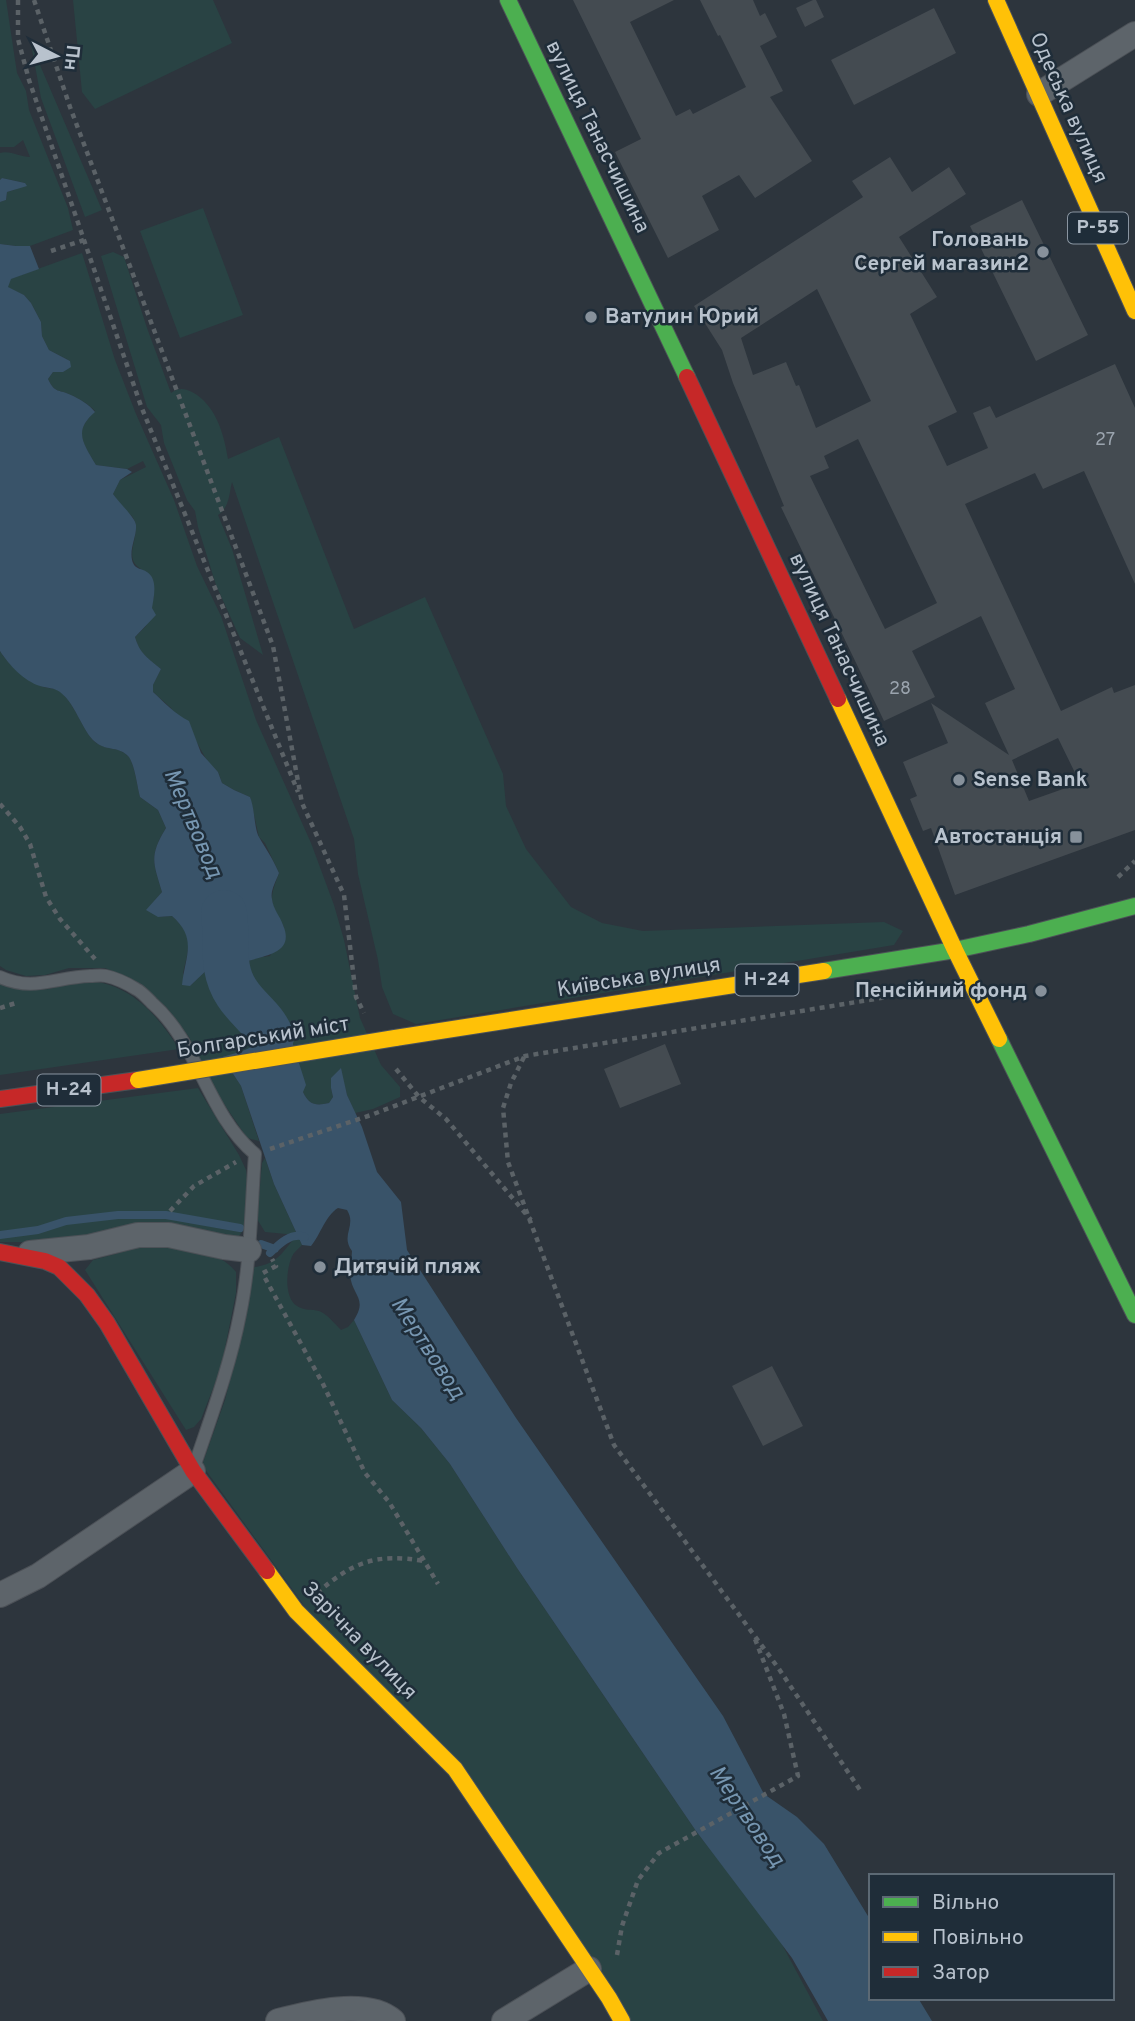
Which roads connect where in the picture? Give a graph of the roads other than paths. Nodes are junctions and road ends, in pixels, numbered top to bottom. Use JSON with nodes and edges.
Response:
{"nodes":[{"id":1,"x":508,"y":0,"type":"edge"},
{"id":2,"x":996,"y":0,"type":"edge"},
{"id":3,"x":1135,"y":34,"type":"edge"},
{"id":4,"x":1039,"y":94,"type":"junction"},
{"id":5,"x":1135,"y":311,"type":"edge"},
{"id":6,"x":1135,"y":906,"type":"edge"},
{"id":7,"x":955,"y":950,"type":"junction"},
{"id":8,"x":0,"y":977,"type":"edge"},
{"id":9,"x":395,"y":1038,"type":"joint"},
{"id":10,"x":0,"y":1099,"type":"edge"},
{"id":11,"x":249,"y":1250,"type":"junction"},
{"id":12,"x":10,"y":1253,"type":"edge"},
{"id":13,"x":1135,"y":1315,"type":"edge"},
{"id":14,"x":192,"y":1471,"type":"junction"},
{"id":15,"x":0,"y":1595,"type":"edge"},
{"id":16,"x":589,"y":1969,"type":"junction"},
{"id":17,"x":278,"y":2021,"type":"edge"},
{"id":18,"x":393,"y":2021,"type":"edge"},
{"id":19,"x":504,"y":2021,"type":"edge"},
{"id":20,"x":622,"y":2021,"type":"edge"}],
"edges":[{"from":1,"to":7,"type":"street","name":"вулиця Танасчишина"},
{"from":2,"to":4,"type":"street","name":"Одеська вулиця","number":"Р-55"},
{"from":3,"to":4,"type":"street"},
{"from":4,"to":5,"type":"street","name":"Одеська вулиця","number":"Р-55"},
{"from":6,"to":7,"type":"street","name":"Київська вулиця","number":"Н-24"},
{"from":7,"to":9,"type":"street","name":"Київська вулиця","number":"Н-24"},
{"from":7,"to":13,"type":"street","name":"вулиця Танасчишина"},
{"from":8,"to":11,"type":"lane"},
{"from":9,"to":10,"type":"street","name":"Болгарський міст","number":"Н-24","bridge":true},
{"from":11,"to":12,"type":"street"},
{"from":11,"to":14,"type":"lane"},
{"from":12,"to":14,"type":"street","name":"Зарічна вулиця"},
{"from":14,"to":15,"type":"street"},
{"from":14,"to":16,"type":"street","name":"Зарічна вулиця"},
{"from":16,"to":19,"type":"street"},
{"from":16,"to":20,"type":"street","name":"Зарічна вулиця"},
{"from":17,"to":18,"type":"street"}]}
